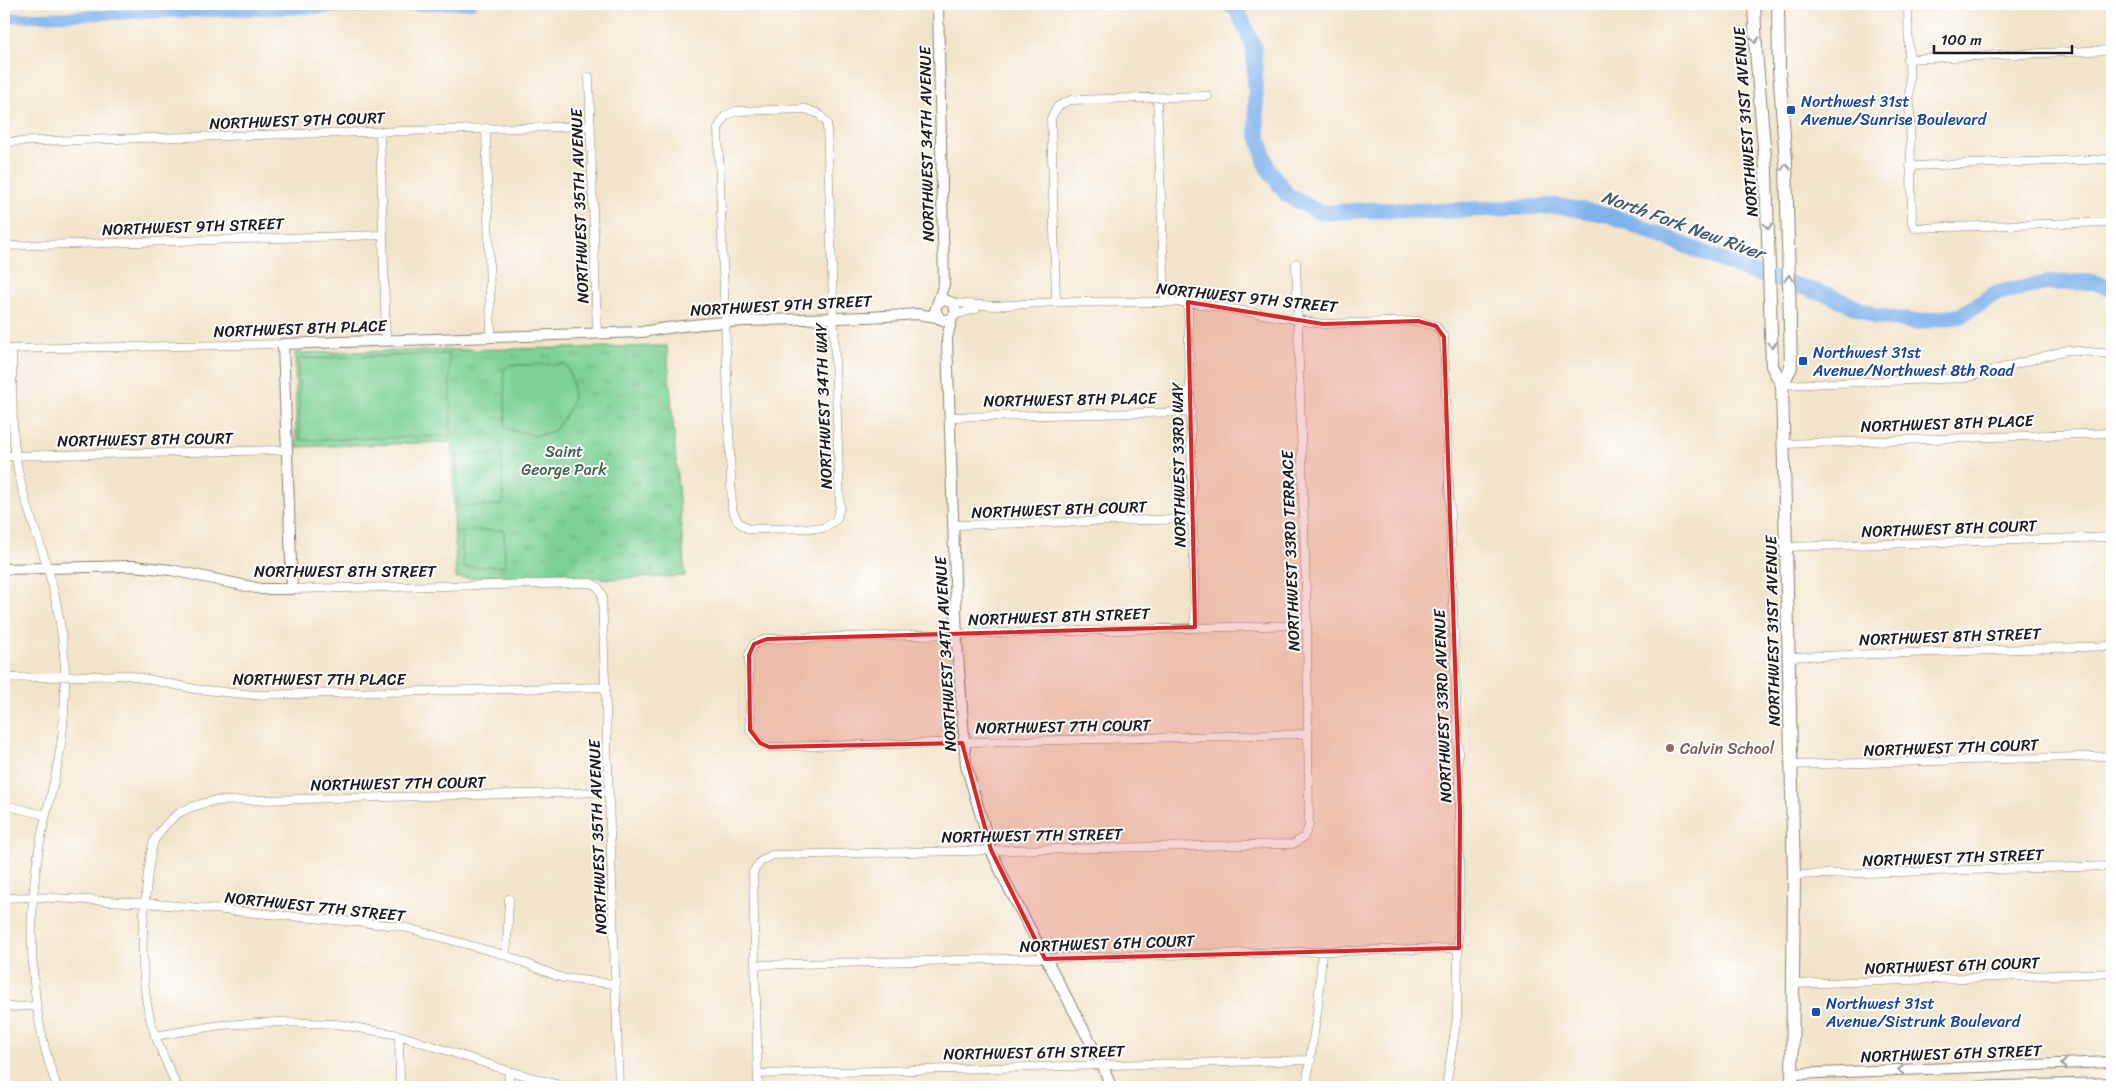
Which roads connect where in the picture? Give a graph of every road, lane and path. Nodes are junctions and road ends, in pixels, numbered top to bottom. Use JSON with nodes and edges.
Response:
{"nodes":[{"id":1,"x":1754,"y":4,"type":"edge"},
{"id":2,"x":1778,"y":4,"type":"edge"},
{"id":3,"x":1908,"y":4,"type":"edge"},
{"id":4,"x":938,"y":9,"type":"edge"},
{"id":5,"x":2112,"y":50,"type":"edge"},
{"id":6,"x":1907,"y":59,"type":"junction"},
{"id":7,"x":589,"y":77,"type":"dead end"},
{"id":8,"x":1208,"y":96,"type":"dead end"},
{"id":9,"x":1157,"y":97,"type":"junction"},
{"id":10,"x":591,"y":126,"type":"junction"},
{"id":11,"x":486,"y":128,"type":"junction"},
{"id":12,"x":380,"y":132,"type":"junction"},
{"id":13,"x":4,"y":142,"type":"edge"},
{"id":14,"x":2112,"y":159,"type":"edge"},
{"id":15,"x":1910,"y":166,"type":"junction"},
{"id":16,"x":1766,"y":171,"type":"junction"},
{"id":17,"x":1787,"y":198,"type":"junction"},
{"id":18,"x":2112,"y":222,"type":"edge"},
{"id":19,"x":383,"y":235,"type":"junction"},
{"id":20,"x":4,"y":246,"type":"edge"},
{"id":21,"x":1296,"y":263,"type":"dead end"},
{"id":22,"x":944,"y":284,"type":"junction"},
{"id":23,"x":1165,"y":301,"type":"junction"},
{"id":24,"x":952,"y":302,"type":"junction"},
{"id":25,"x":1056,"y":302,"type":"junction"},
{"id":26,"x":1188,"y":302,"type":"junction"},
{"id":27,"x":938,"y":303,"type":"junction"},
{"id":28,"x":995,"y":306,"type":"junction"},
{"id":29,"x":908,"y":315,"type":"junction"},
{"id":30,"x":834,"y":317,"type":"junction"},
{"id":31,"x":938,"y":317,"type":"junction"},
{"id":32,"x":953,"y":317,"type":"junction"},
{"id":33,"x":1296,"y":320,"type":"junction"},
{"id":34,"x":725,"y":321,"type":"junction"},
{"id":35,"x":1436,"y":326,"type":"joint"},
{"id":36,"x":597,"y":334,"type":"junction"},
{"id":37,"x":491,"y":337,"type":"junction"},
{"id":38,"x":947,"y":338,"type":"junction"},
{"id":39,"x":386,"y":340,"type":"junction"},
{"id":40,"x":283,"y":344,"type":"junction"},
{"id":41,"x":8,"y":349,"type":"edge"},
{"id":42,"x":2112,"y":354,"type":"edge"},
{"id":43,"x":1782,"y":385,"type":"junction"},
{"id":44,"x":1192,"y":412,"type":"junction"},
{"id":45,"x":950,"y":417,"type":"junction"},
{"id":46,"x":2112,"y":433,"type":"edge"},
{"id":47,"x":1783,"y":444,"type":"junction"},
{"id":48,"x":286,"y":450,"type":"junction"},
{"id":49,"x":4,"y":456,"type":"edge"},
{"id":50,"x":15,"y":456,"type":"junction"},
{"id":51,"x":1194,"y":519,"type":"junction"},
{"id":52,"x":954,"y":525,"type":"junction"},
{"id":53,"x":2112,"y":537,"type":"edge"},
{"id":54,"x":1786,"y":547,"type":"junction"},
{"id":55,"x":48,"y":568,"type":"junction"},
{"id":56,"x":4,"y":569,"type":"edge"},
{"id":57,"x":598,"y":587,"type":"joint"},
{"id":58,"x":292,"y":589,"type":"junction"},
{"id":59,"x":1307,"y":625,"type":"junction"},
{"id":60,"x":1195,"y":627,"type":"junction"},
{"id":61,"x":956,"y":634,"type":"junction"},
{"id":62,"x":2112,"y":646,"type":"edge"},
{"id":63,"x":1789,"y":657,"type":"junction"},
{"id":64,"x":65,"y":677,"type":"junction"},
{"id":65,"x":4,"y":678,"type":"edge"},
{"id":66,"x":606,"y":687,"type":"junction"},
{"id":67,"x":1308,"y":734,"type":"junction"},
{"id":68,"x":962,"y":742,"type":"junction"},
{"id":69,"x":760,"y":744,"type":"joint"},
{"id":70,"x":2112,"y":756,"type":"edge"},
{"id":71,"x":1792,"y":765,"type":"junction"},
{"id":72,"x":609,"y":792,"type":"junction"},
{"id":73,"x":4,"y":805,"type":"edge"},
{"id":74,"x":45,"y":815,"type":"junction"},
{"id":75,"x":1304,"y":837,"type":"joint"},
{"id":76,"x":992,"y":850,"type":"junction"},
{"id":77,"x":2112,"y":866,"type":"edge"},
{"id":78,"x":1794,"y":875,"type":"junction"},
{"id":79,"x":34,"y":897,"type":"junction"},
{"id":80,"x":4,"y":898,"type":"edge"},
{"id":81,"x":510,"y":899,"type":"dead end"},
{"id":82,"x":145,"y":903,"type":"junction"},
{"id":83,"x":1459,"y":948,"type":"junction"},
{"id":84,"x":1322,"y":951,"type":"junction"},
{"id":85,"x":505,"y":955,"type":"junction"},
{"id":86,"x":1045,"y":959,"type":"junction"},
{"id":87,"x":755,"y":965,"type":"junction"},
{"id":88,"x":2112,"y":973,"type":"edge"},
{"id":89,"x":615,"y":984,"type":"junction"},
{"id":90,"x":1793,"y":984,"type":"junction"},
{"id":91,"x":4,"y":1006,"type":"edge"},
{"id":92,"x":36,"y":1006,"type":"junction"},
{"id":93,"x":400,"y":1035,"type":"junction"},
{"id":94,"x":155,"y":1036,"type":"junction"},
{"id":95,"x":1311,"y":1060,"type":"junction"},
{"id":96,"x":2112,"y":1062,"type":"edge"},
{"id":97,"x":1103,"y":1066,"type":"junction"},
{"id":98,"x":509,"y":1071,"type":"junction"},
{"id":99,"x":758,"y":1074,"type":"junction"},
{"id":100,"x":1792,"y":1074,"type":"junction"},
{"id":101,"x":2112,"y":1083,"type":"edge"},
{"id":102,"x":57,"y":1087,"type":"edge"},
{"id":103,"x":176,"y":1087,"type":"edge"},
{"id":104,"x":400,"y":1087,"type":"edge"},
{"id":105,"x":509,"y":1087,"type":"edge"},
{"id":106,"x":609,"y":1087,"type":"edge"},
{"id":107,"x":619,"y":1087,"type":"edge"},
{"id":108,"x":758,"y":1087,"type":"edge"},
{"id":109,"x":1111,"y":1087,"type":"edge"},
{"id":110,"x":1306,"y":1087,"type":"edge"},
{"id":111,"x":1446,"y":1087,"type":"edge"},
{"id":112,"x":1792,"y":1087,"type":"edge"},
{"id":113,"x":1966,"y":1087,"type":"edge"}],
"edges":[{"from":1,"to":16,"type":"main road","name":"NORTHWEST 31ST AVENUE","one_way":true},
{"from":17,"to":2,"type":"main road","name":"NORTHWEST 31ST AVENUE","one_way":true},
{"from":3,"to":6,"type":"street"},
{"from":4,"to":22,"type":"street","name":"NORTHWEST 34TH AVENUE"},
{"from":5,"to":6,"type":"street"},
{"from":6,"to":15,"type":"street"},
{"from":7,"to":10,"type":"street","name":"NORTHWEST 35TH AVENUE"},
{"from":8,"to":9,"type":"street"},
{"from":9,"to":23,"type":"street"},
{"from":9,"to":25,"type":"street"},
{"from":10,"to":11,"type":"street","name":"NORTHWEST 9TH COURT"},
{"from":10,"to":36,"type":"street","name":"NORTHWEST 35TH AVENUE"},
{"from":11,"to":12,"type":"street","name":"NORTHWEST 9TH COURT"},
{"from":11,"to":37,"type":"street"},
{"from":12,"to":13,"type":"street","name":"NORTHWEST 9TH COURT"},
{"from":12,"to":19,"type":"street"},
{"from":14,"to":15,"type":"street"},
{"from":15,"to":18,"type":"street"},
{"from":16,"to":17,"type":"main road"},
{"from":16,"to":43,"type":"main road","name":"NORTHWEST 31ST AVENUE","one_way":true},
{"from":43,"to":17,"type":"main road","name":"NORTHWEST 31ST AVENUE","one_way":true},
{"from":19,"to":20,"type":"street","name":"NORTHWEST 9TH STREET"},
{"from":19,"to":39,"type":"street"},
{"from":21,"to":33,"type":"street","name":"NORTHWEST 33RD TERRACE"},
{"from":22,"to":24,"type":"street","name":"NORTHWEST 34TH AVENUE"},
{"from":22,"to":27,"type":"street","name":"NORTHWEST 34TH AVENUE"},
{"from":23,"to":25,"type":"street","name":"NORTHWEST 9TH STREET"},
{"from":23,"to":26,"type":"street","name":"NORTHWEST 9TH STREET"},
{"from":24,"to":27,"type":"street"},
{"from":24,"to":28,"type":"street","name":"NORTHWEST 9TH STREET"},
{"from":24,"to":32,"type":"street"},
{"from":25,"to":28,"type":"street","name":"NORTHWEST 9TH STREET"},
{"from":26,"to":33,"type":"street","name":"NORTHWEST 9TH STREET"},
{"from":26,"to":44,"type":"street","name":"NORTHWEST 33RD WAY"},
{"from":27,"to":29,"type":"street","name":"NORTHWEST 9TH STREET"},
{"from":27,"to":31,"type":"street"},
{"from":28,"to":32,"type":"street","name":"NORTHWEST 9TH STREET"},
{"from":29,"to":30,"type":"street","name":"NORTHWEST 9TH STREET"},
{"from":29,"to":31,"type":"street","name":"NORTHWEST 9TH STREET"},
{"from":30,"to":34,"type":"street","name":"NORTHWEST 9TH STREET"},
{"from":30,"to":34,"type":"street","name":"NORTHWEST 34TH WAY"},
{"from":30,"to":34,"type":"street","name":"NORTHWEST 34TH WAY"},
{"from":31,"to":32,"type":"street"},
{"from":31,"to":38,"type":"street","name":"NORTHWEST 34TH AVENUE"},
{"from":32,"to":38,"type":"street","name":"NORTHWEST 34TH AVENUE"},
{"from":33,"to":35,"type":"street","name":"NORTHWEST 9TH STREET"},
{"from":33,"to":59,"type":"street","name":"NORTHWEST 33RD TERRACE"},
{"from":34,"to":36,"type":"street","name":"NORTHWEST 9TH STREET"},
{"from":35,"to":83,"type":"street","name":"NORTHWEST 33RD AVENUE"},
{"from":36,"to":37,"type":"street","name":"NORTHWEST 8TH PLACE"},
{"from":37,"to":39,"type":"street","name":"NORTHWEST 8TH PLACE"},
{"from":38,"to":45,"type":"street","name":"NORTHWEST 34TH AVENUE"},
{"from":39,"to":40,"type":"street","name":"NORTHWEST 8TH PLACE"},
{"from":40,"to":41,"type":"street","name":"NORTHWEST 8TH PLACE"},
{"from":40,"to":48,"type":"street"},
{"from":41,"to":50,"type":"street"},
{"from":42,"to":43,"type":"street"},
{"from":43,"to":47,"type":"main road","name":"NORTHWEST 31ST AVENUE"},
{"from":44,"to":45,"type":"street","name":"NORTHWEST 8TH PLACE"},
{"from":44,"to":51,"type":"street","name":"NORTHWEST 33RD WAY"},
{"from":45,"to":52,"type":"street","name":"NORTHWEST 34TH AVENUE"},
{"from":46,"to":47,"type":"street","name":"NORTHWEST 8TH PLACE"},
{"from":47,"to":54,"type":"main road","name":"NORTHWEST 31ST AVENUE"},
{"from":48,"to":50,"type":"street","name":"NORTHWEST 8TH COURT"},
{"from":48,"to":58,"type":"street"},
{"from":49,"to":50,"type":"street","name":"NORTHWEST 8TH COURT"},
{"from":50,"to":55,"type":"street"},
{"from":51,"to":52,"type":"street","name":"NORTHWEST 8TH COURT"},
{"from":51,"to":60,"type":"street","name":"NORTHWEST 33RD WAY"},
{"from":52,"to":61,"type":"street","name":"NORTHWEST 34TH AVENUE"},
{"from":53,"to":54,"type":"street","name":"NORTHWEST 8TH COURT"},
{"from":54,"to":63,"type":"main road","name":"NORTHWEST 31ST AVENUE"},
{"from":55,"to":56,"type":"street","name":"NORTHWEST 8TH STREET"},
{"from":55,"to":58,"type":"street","name":"NORTHWEST 8TH STREET"},
{"from":55,"to":64,"type":"street"},
{"from":57,"to":58,"type":"street","name":"NORTHWEST 8TH STREET"},
{"from":57,"to":66,"type":"street","name":"NORTHWEST 35TH AVENUE"},
{"from":59,"to":60,"type":"street","name":"NORTHWEST 8TH STREET"},
{"from":59,"to":67,"type":"street","name":"NORTHWEST 33RD TERRACE"},
{"from":60,"to":61,"type":"street","name":"NORTHWEST 8TH STREET"},
{"from":61,"to":68,"type":"street","name":"NORTHWEST 34TH AVENUE"},
{"from":61,"to":69,"type":"street","name":"NORTHWEST 8TH STREET"},
{"from":62,"to":63,"type":"street","name":"NORTHWEST 8TH STREET"},
{"from":63,"to":71,"type":"main road","name":"NORTHWEST 31ST AVENUE"},
{"from":64,"to":65,"type":"street","name":"NORTHWEST 7TH PLACE"},
{"from":64,"to":66,"type":"street","name":"NORTHWEST 7TH PLACE"},
{"from":64,"to":74,"type":"street"},
{"from":66,"to":72,"type":"street","name":"NORTHWEST 35TH AVENUE"},
{"from":67,"to":68,"type":"street","name":"NORTHWEST 7TH COURT"},
{"from":67,"to":75,"type":"street","name":"NORTHWEST 33RD TERRACE"},
{"from":68,"to":69,"type":"street","name":"NORTHWEST 7TH COURT"},
{"from":68,"to":76,"type":"street","name":"NORTHWEST 34TH AVENUE"},
{"from":70,"to":71,"type":"street","name":"NORTHWEST 7TH COURT"},
{"from":71,"to":78,"type":"main road","name":"NORTHWEST 31ST AVENUE"},
{"from":72,"to":82,"type":"street","name":"NORTHWEST 7TH COURT"},
{"from":72,"to":89,"type":"street","name":"NORTHWEST 35TH AVENUE"},
{"from":73,"to":74,"type":"street"},
{"from":74,"to":79,"type":"street"},
{"from":75,"to":76,"type":"street","name":"NORTHWEST 7TH STREET"},
{"from":76,"to":86,"type":"street","name":"NORTHWEST 34TH AVENUE"},
{"from":76,"to":87,"type":"street","name":"NORTHWEST 7TH STREET"},
{"from":77,"to":78,"type":"street","name":"NORTHWEST 7TH STREET"},
{"from":78,"to":90,"type":"main road","name":"NORTHWEST 31ST AVENUE"},
{"from":79,"to":80,"type":"street","name":"NORTHWEST 7TH STREET"},
{"from":79,"to":82,"type":"street","name":"NORTHWEST 7TH STREET"},
{"from":79,"to":92,"type":"street"},
{"from":81,"to":85,"type":"street"},
{"from":82,"to":85,"type":"street","name":"NORTHWEST 7TH STREET"},
{"from":82,"to":94,"type":"street"},
{"from":83,"to":84,"type":"street","name":"NORTHWEST 6TH COURT"},
{"from":83,"to":111,"type":"street","name":"NORTHWEST 33RD AVENUE"},
{"from":84,"to":86,"type":"street","name":"NORTHWEST 6TH COURT"},
{"from":84,"to":95,"type":"street"},
{"from":85,"to":89,"type":"street","name":"NORTHWEST 7TH STREET"},
{"from":86,"to":87,"type":"street","name":"NORTHWEST 6TH COURT"},
{"from":86,"to":97,"type":"street","name":"NORTHWEST 34TH AVENUE"},
{"from":87,"to":99,"type":"street"},
{"from":88,"to":90,"type":"street","name":"NORTHWEST 6TH COURT"},
{"from":89,"to":107,"type":"street","name":"NORTHWEST 35TH AVENUE"},
{"from":90,"to":100,"type":"main road","name":"NORTHWEST 31ST AVENUE"},
{"from":91,"to":92,"type":"street"},
{"from":92,"to":102,"type":"street"},
{"from":93,"to":94,"type":"street"},
{"from":93,"to":98,"type":"street"},
{"from":93,"to":104,"type":"street"},
{"from":94,"to":103,"type":"street"},
{"from":95,"to":97,"type":"street","name":"NORTHWEST 6TH STREET"},
{"from":95,"to":110,"type":"street"},
{"from":96,"to":100,"type":"street","name":"NORTHWEST 6TH STREET","one_way":true},
{"from":97,"to":99,"type":"street","name":"NORTHWEST 6TH STREET"},
{"from":97,"to":109,"type":"street","name":"NORTHWEST 34TH AVENUE"},
{"from":98,"to":105,"type":"street"},
{"from":98,"to":106,"type":"street"},
{"from":99,"to":108,"type":"street"},
{"from":100,"to":112,"type":"main road","name":"NORTHWEST 31ST AVENUE"},
{"from":101,"to":113,"type":"street"}]}
